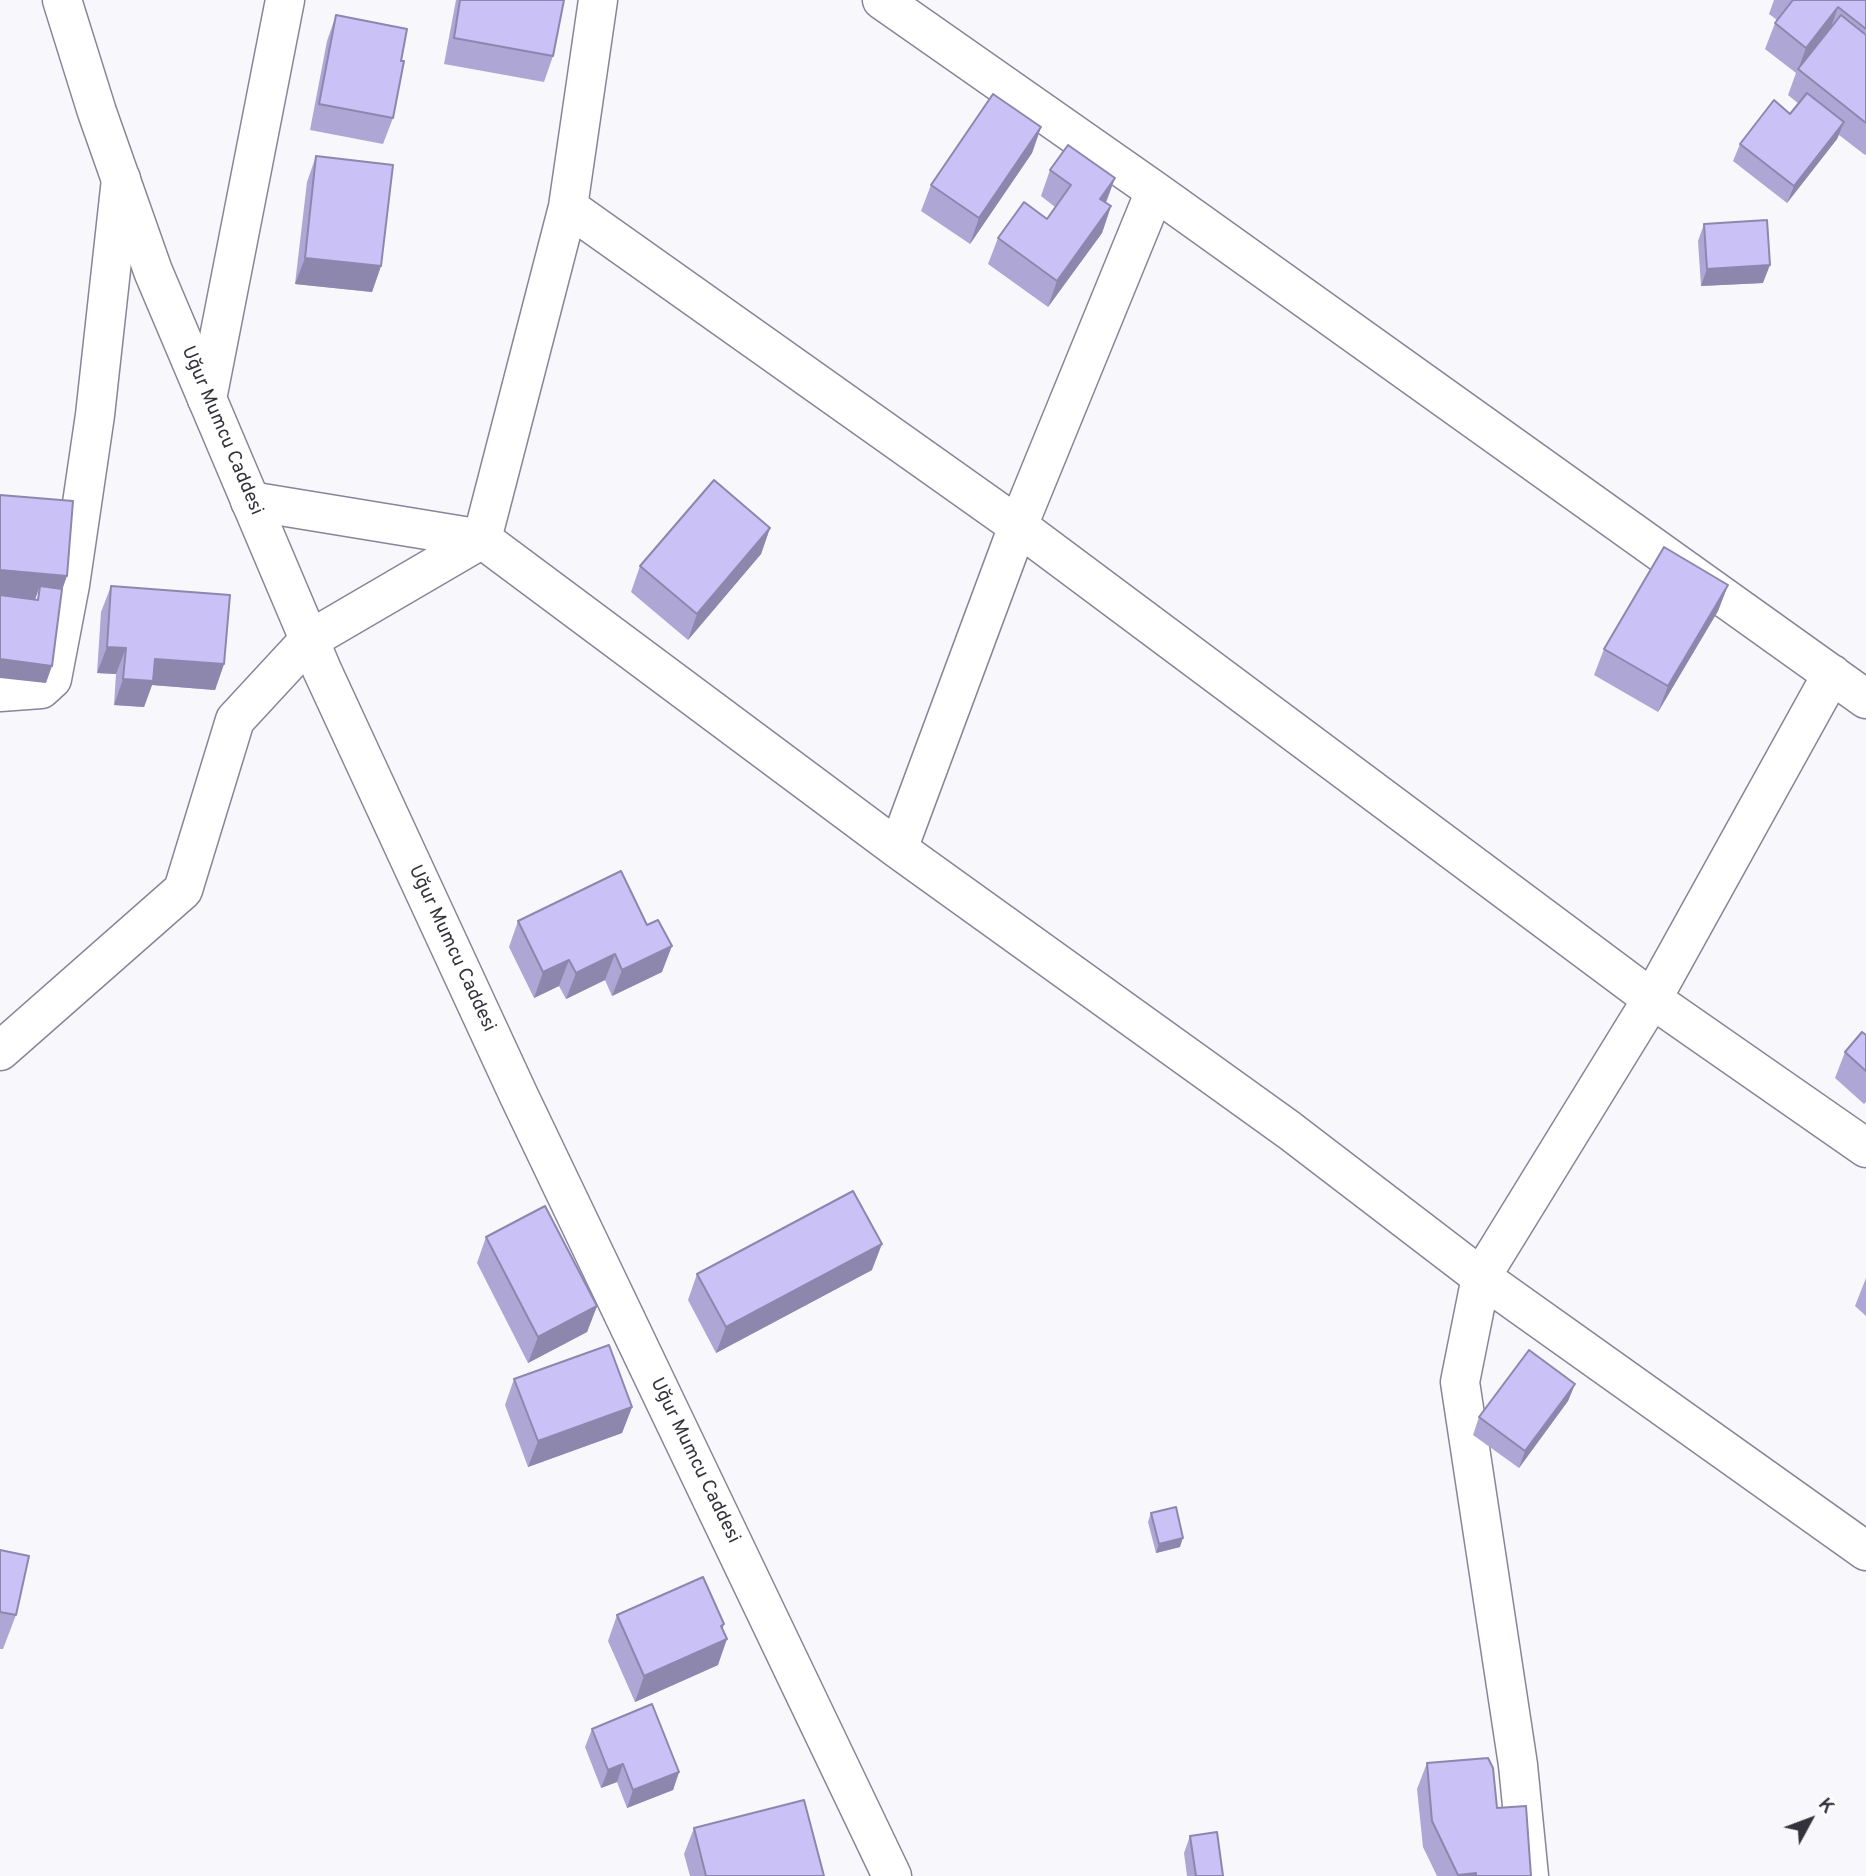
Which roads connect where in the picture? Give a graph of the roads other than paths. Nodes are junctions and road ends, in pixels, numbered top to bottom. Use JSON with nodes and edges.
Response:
{"nodes":[{"id":1,"x":62,"y":0,"type":"edge"},
{"id":2,"x":285,"y":0,"type":"edge"},
{"id":3,"x":598,"y":0,"type":"edge"},
{"id":4,"x":882,"y":0,"type":"edge"},
{"id":5,"x":121,"y":179,"type":"junction"},
{"id":6,"x":1155,"y":191,"type":"junction"},
{"id":7,"x":568,"y":207,"type":"junction"},
{"id":8,"x":207,"y":399,"type":"junction"},
{"id":9,"x":250,"y":501,"type":"junction"},
{"id":10,"x":1018,"y":526,"type":"junction"},
{"id":11,"x":482,"y":539,"type":"junction"},
{"id":12,"x":309,"y":640,"type":"junction"},
{"id":13,"x":1832,"y":674,"type":"junction"},
{"id":14,"x":0,"y":692,"type":"edge"},
{"id":15,"x":1866,"y":699,"type":"edge"},
{"id":16,"x":898,"y":849,"type":"junction"},
{"id":17,"x":1652,"y":999,"type":"junction"},
{"id":18,"x":0,"y":1051,"type":"edge"},
{"id":19,"x":1866,"y":1148,"type":"edge"},
{"id":20,"x":1481,"y":1277,"type":"junction"},
{"id":21,"x":1866,"y":1550,"type":"edge"},
{"id":22,"x":892,"y":1876,"type":"edge"},
{"id":23,"x":1529,"y":1876,"type":"edge"}],
"edges":[{"from":1,"to":5,"type":"street","name":"Uğur Mumcu Caddesi"},
{"from":2,"to":8,"type":"street"},
{"from":3,"to":7,"type":"street"},
{"from":4,"to":6,"type":"street"},
{"from":5,"to":8,"type":"street","name":"Uğur Mumcu Caddesi"},
{"from":5,"to":14,"type":"street"},
{"from":6,"to":10,"type":"street"},
{"from":6,"to":13,"type":"street"},
{"from":7,"to":10,"type":"street"},
{"from":7,"to":11,"type":"street"},
{"from":8,"to":9,"type":"street","name":"Uğur Mumcu Caddesi"},
{"from":9,"to":11,"type":"street"},
{"from":9,"to":12,"type":"street","name":"Uğur Mumcu Caddesi"},
{"from":10,"to":16,"type":"street"},
{"from":10,"to":17,"type":"street"},
{"from":11,"to":12,"type":"street"},
{"from":11,"to":16,"type":"street"},
{"from":12,"to":18,"type":"street"},
{"from":12,"to":22,"type":"street","name":"Uğur Mumcu Caddesi"},
{"from":13,"to":15,"type":"street"},
{"from":13,"to":17,"type":"street"},
{"from":16,"to":20,"type":"street"},
{"from":17,"to":19,"type":"street"},
{"from":17,"to":20,"type":"street"},
{"from":20,"to":21,"type":"street"},
{"from":20,"to":23,"type":"street"}]}
